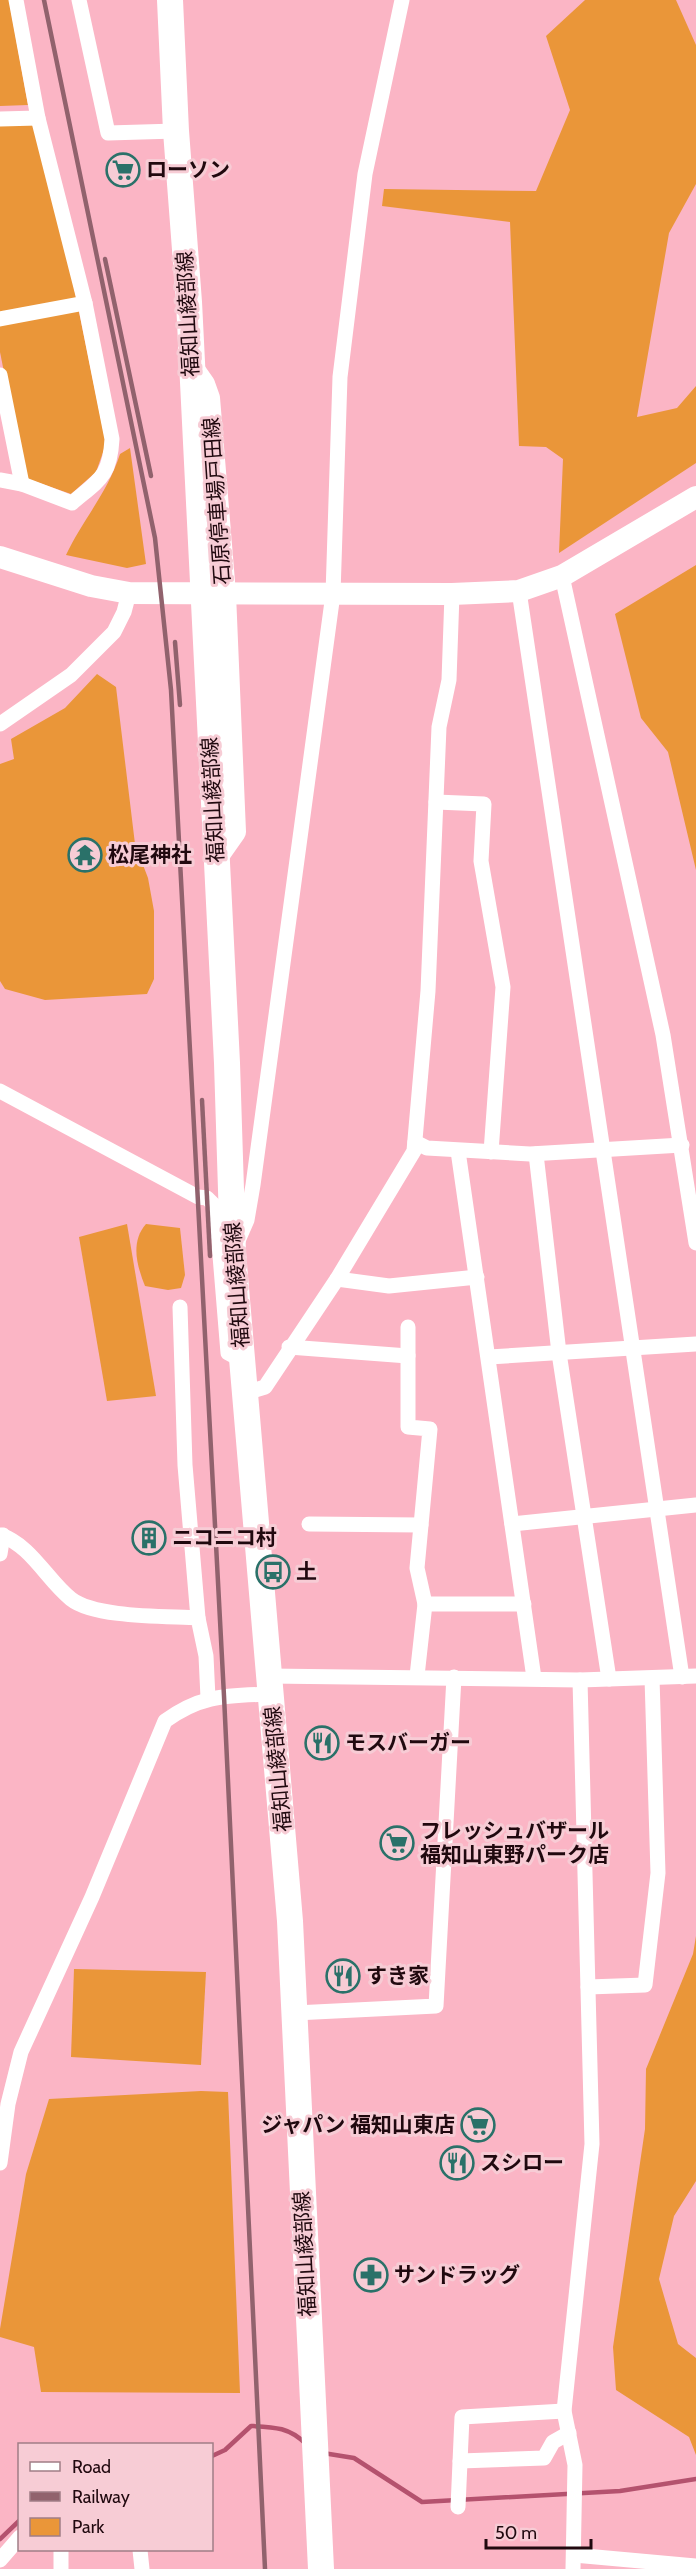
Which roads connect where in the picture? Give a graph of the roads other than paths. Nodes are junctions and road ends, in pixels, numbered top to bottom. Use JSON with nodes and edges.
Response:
{"nodes":[{"id":1,"x":15,"y":0,"type":"edge"},
{"id":2,"x":79,"y":0,"type":"edge"},
{"id":3,"x":170,"y":0,"type":"edge"},
{"id":4,"x":402,"y":0,"type":"edge"},
{"id":5,"x":38,"y":118,"type":"junction"},
{"id":6,"x":0,"y":119,"type":"edge"},
{"id":7,"x":176,"y":131,"type":"junction"},
{"id":8,"x":85,"y":303,"type":"junction"},
{"id":9,"x":0,"y":319,"type":"edge"},
{"id":10,"x":190,"y":364,"type":"junction"},
{"id":11,"x":0,"y":375,"type":"edge"},
{"id":12,"x":0,"y":480,"type":"edge"},
{"id":13,"x":22,"y":484,"type":"junction"},
{"id":14,"x":696,"y":497,"type":"edge"},
{"id":15,"x":0,"y":557,"type":"edge"},
{"id":16,"x":562,"y":576,"type":"junction"},
{"id":17,"x":519,"y":591,"type":"junction"},
{"id":18,"x":136,"y":593,"type":"junction"},
{"id":19,"x":220,"y":594,"type":"junction"},
{"id":20,"x":333,"y":594,"type":"junction"},
{"id":21,"x":452,"y":594,"type":"junction"},
{"id":22,"x":0,"y":724,"type":"edge"},
{"id":23,"x":436,"y":802,"type":"junction"},
{"id":24,"x":216,"y":859,"type":"junction"},
{"id":25,"x":0,"y":1090,"type":"edge"},
{"id":26,"x":415,"y":1142,"type":"junction"},
{"id":27,"x":682,"y":1145,"type":"junction"},
{"id":28,"x":603,"y":1150,"type":"junction"},
{"id":29,"x":458,"y":1151,"type":"junction"},
{"id":30,"x":490,"y":1152,"type":"junction"},
{"id":31,"x":536,"y":1154,"type":"junction"},
{"id":32,"x":696,"y":1243,"type":"edge"},
{"id":33,"x":233,"y":1253,"type":"junction"},
{"id":34,"x":477,"y":1277,"type":"junction"},
{"id":35,"x":337,"y":1279,"type":"junction"},
{"id":36,"x":180,"y":1308,"type":"dead end"},
{"id":37,"x":408,"y":1327,"type":"dead end"},
{"id":38,"x":696,"y":1344,"type":"edge"},
{"id":39,"x":289,"y":1347,"type":"junction"},
{"id":40,"x":634,"y":1348,"type":"junction"},
{"id":41,"x":559,"y":1353,"type":"junction"},
{"id":42,"x":408,"y":1356,"type":"junction"},
{"id":43,"x":489,"y":1358,"type":"junction"},
{"id":44,"x":243,"y":1361,"type":"junction"},
{"id":45,"x":246,"y":1393,"type":"junction"},
{"id":46,"x":696,"y":1505,"type":"edge"},
{"id":47,"x":657,"y":1508,"type":"junction"},
{"id":48,"x":583,"y":1515,"type":"junction"},
{"id":49,"x":309,"y":1524,"type":"dead end"},
{"id":50,"x":512,"y":1524,"type":"junction"},
{"id":51,"x":421,"y":1525,"type":"junction"},
{"id":52,"x":1,"y":1535,"type":"edge"},
{"id":53,"x":0,"y":1554,"type":"edge"},
{"id":54,"x":425,"y":1604,"type":"junction"},
{"id":55,"x":524,"y":1604,"type":"junction"},
{"id":56,"x":198,"y":1618,"type":"junction"},
{"id":57,"x":417,"y":1676,"type":"junction"},
{"id":58,"x":454,"y":1677,"type":"junction"},
{"id":59,"x":689,"y":1677,"type":"edge"},
{"id":60,"x":534,"y":1678,"type":"junction"},
{"id":61,"x":652,"y":1678,"type":"junction"},
{"id":62,"x":609,"y":1679,"type":"junction"},
{"id":63,"x":580,"y":1680,"type":"junction"},
{"id":64,"x":270,"y":1685,"type":"junction"},
{"id":65,"x":208,"y":1698,"type":"junction"},
{"id":66,"x":588,"y":1987,"type":"junction"},
{"id":67,"x":294,"y":2013,"type":"junction"},
{"id":68,"x":0,"y":2163,"type":"edge"},
{"id":69,"x":564,"y":2411,"type":"junction"},
{"id":70,"x":569,"y":2433,"type":"junction"},
{"id":71,"x":460,"y":2462,"type":"junction"},
{"id":72,"x":458,"y":2507,"type":"dead end"},
{"id":73,"x":18,"y":2539,"type":"edge"},
{"id":74,"x":61,"y":2551,"type":"edge"},
{"id":75,"x":140,"y":2551,"type":"edge"},
{"id":76,"x":0,"y":2560,"type":"edge"},
{"id":77,"x":574,"y":2562,"type":"edge"},
{"id":78,"x":696,"y":2566,"type":"edge"},
{"id":79,"x":61,"y":2569,"type":"edge"},
{"id":80,"x":141,"y":2569,"type":"edge"},
{"id":81,"x":321,"y":2569,"type":"edge"}],
"edges":[{"from":1,"to":5,"type":"street"},
{"from":2,"to":7,"type":"street"},
{"from":3,"to":7,"type":"main road","name":"福知山綾部線"},
{"from":4,"to":20,"type":"street"},
{"from":5,"to":6,"type":"street"},
{"from":5,"to":8,"type":"street"},
{"from":7,"to":10,"type":"main road","name":"福知山綾部線"},
{"from":8,"to":9,"type":"street"},
{"from":8,"to":13,"type":"street"},
{"from":10,"to":19,"type":"main road","name":"石原停車場戸田線"},
{"from":10,"to":24,"type":"main road","name":"福知山綾部線"},
{"from":11,"to":13,"type":"street"},
{"from":12,"to":13,"type":"street"},
{"from":14,"to":16,"type":"main road"},
{"from":15,"to":18,"type":"main road","name":"石原停車場戸田線"},
{"from":16,"to":17,"type":"main road"},
{"from":16,"to":27,"type":"street"},
{"from":17,"to":21,"type":"main road"},
{"from":17,"to":28,"type":"street"},
{"from":18,"to":19,"type":"main road","name":"石原停車場戸田線"},
{"from":18,"to":22,"type":"street"},
{"from":19,"to":20,"type":"main road"},
{"from":19,"to":24,"type":"main road"},
{"from":20,"to":21,"type":"main road"},
{"from":20,"to":33,"type":"street"},
{"from":21,"to":23,"type":"street"},
{"from":23,"to":26,"type":"street"},
{"from":23,"to":30,"type":"street"},
{"from":24,"to":33,"type":"main road","name":"福知山綾部線"},
{"from":25,"to":44,"type":"street"},
{"from":26,"to":29,"type":"street"},
{"from":26,"to":35,"type":"street"},
{"from":27,"to":28,"type":"street"},
{"from":27,"to":32,"type":"street"},
{"from":28,"to":31,"type":"street"},
{"from":28,"to":40,"type":"street"},
{"from":29,"to":30,"type":"street"},
{"from":29,"to":34,"type":"street"},
{"from":30,"to":31,"type":"street"},
{"from":31,"to":41,"type":"street"},
{"from":33,"to":44,"type":"main road","name":"福知山綾部線"},
{"from":34,"to":35,"type":"street"},
{"from":34,"to":43,"type":"street"},
{"from":35,"to":39,"type":"street"},
{"from":36,"to":56,"type":"street"},
{"from":37,"to":42,"type":"street"},
{"from":38,"to":40,"type":"street"},
{"from":39,"to":42,"type":"street"},
{"from":39,"to":45,"type":"street"},
{"from":40,"to":41,"type":"street"},
{"from":40,"to":47,"type":"street"},
{"from":41,"to":43,"type":"street"},
{"from":41,"to":48,"type":"street"},
{"from":42,"to":51,"type":"street"},
{"from":43,"to":50,"type":"street"},
{"from":44,"to":45,"type":"main road","name":"福知山綾部線"},
{"from":45,"to":64,"type":"main road","name":"福知山綾部線"},
{"from":46,"to":47,"type":"street"},
{"from":47,"to":48,"type":"street"},
{"from":47,"to":59,"type":"street"},
{"from":48,"to":50,"type":"street"},
{"from":48,"to":62,"type":"street"},
{"from":49,"to":51,"type":"street"},
{"from":50,"to":55,"type":"street"},
{"from":51,"to":54,"type":"street"},
{"from":52,"to":53,"type":"street"},
{"from":52,"to":56,"type":"street"},
{"from":54,"to":55,"type":"street"},
{"from":54,"to":57,"type":"street"},
{"from":55,"to":60,"type":"street"},
{"from":56,"to":65,"type":"street"},
{"from":57,"to":58,"type":"street"},
{"from":57,"to":64,"type":"street"},
{"from":58,"to":60,"type":"street"},
{"from":58,"to":67,"type":"street"},
{"from":59,"to":61,"type":"street"},
{"from":60,"to":63,"type":"street"},
{"from":61,"to":62,"type":"street"},
{"from":61,"to":66,"type":"street"},
{"from":62,"to":63,"type":"street"},
{"from":63,"to":66,"type":"street"},
{"from":64,"to":65,"type":"street"},
{"from":64,"to":67,"type":"main road","name":"福知山綾部線"},
{"from":65,"to":68,"type":"street"},
{"from":66,"to":69,"type":"street"},
{"from":67,"to":81,"type":"main road","name":"福知山綾部線"},
{"from":69,"to":70,"type":"street"},
{"from":69,"to":71,"type":"street"},
{"from":70,"to":71,"type":"street"},
{"from":70,"to":77,"type":"street"},
{"from":71,"to":72,"type":"street"},
{"from":73,"to":76,"type":"street"},
{"from":74,"to":79,"type":"street"},
{"from":75,"to":80,"type":"street"},
{"from":77,"to":78,"type":"street"}]}
